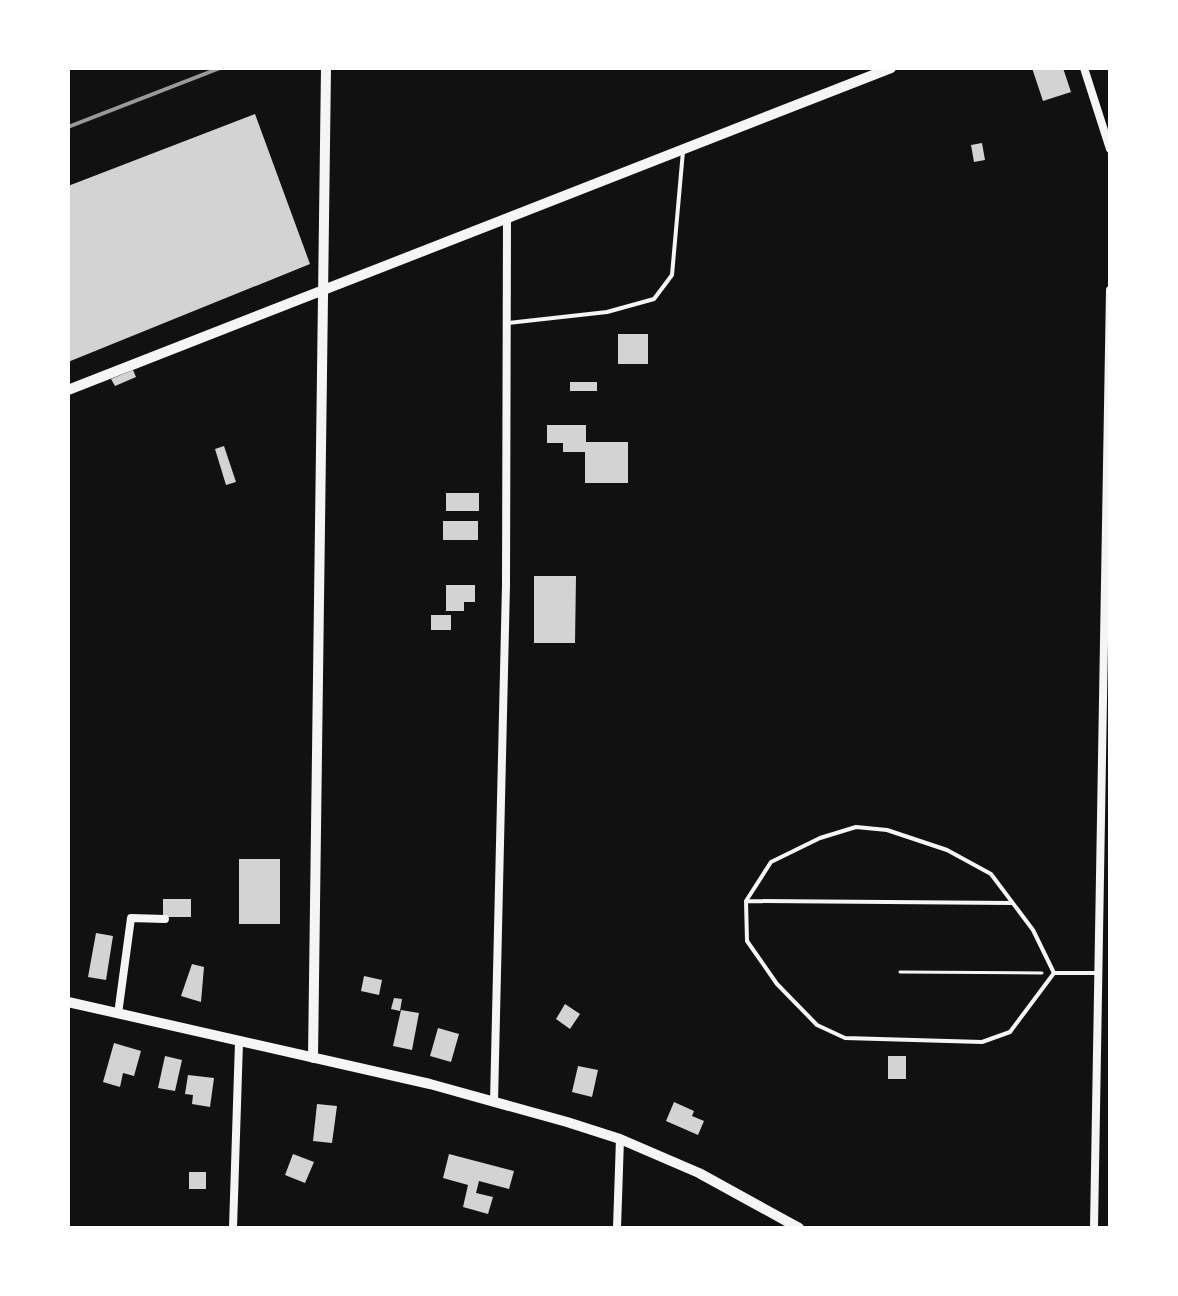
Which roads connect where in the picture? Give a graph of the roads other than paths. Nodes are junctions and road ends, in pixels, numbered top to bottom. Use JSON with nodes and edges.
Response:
{"nodes":[{"id":1,"x":326,"y":68,"type":"edge"},
{"id":2,"x":891,"y":68,"type":"edge"},
{"id":3,"x":1084,"y":68,"type":"edge"},
{"id":4,"x":683,"y":149,"type":"junction"},
{"id":5,"x":1110,"y":149,"type":"edge"},
{"id":6,"x":507,"y":218,"type":"junction"},
{"id":7,"x":320,"y":290,"type":"junction"},
{"id":8,"x":1110,"y":290,"type":"edge"},
{"id":9,"x":507,"y":323,"type":"junction"},
{"id":10,"x":68,"y":390,"type":"edge"},
{"id":11,"x":1106,"y":792,"type":"edge"},
{"id":12,"x":746,"y":901,"type":"junction"},
{"id":13,"x":1013,"y":903,"type":"junction"},
{"id":14,"x":165,"y":919,"type":"dead end"},
{"id":15,"x":1054,"y":973,"type":"junction"},
{"id":16,"x":1100,"y":974,"type":"junction"},
{"id":17,"x":68,"y":1002,"type":"edge"},
{"id":18,"x":118,"y":1014,"type":"junction"},
{"id":19,"x":239,"y":1042,"type":"junction"},
{"id":20,"x":313,"y":1058,"type":"junction"},
{"id":21,"x":494,"y":1102,"type":"junction"},
{"id":22,"x":620,"y":1139,"type":"junction"},
{"id":23,"x":233,"y":1228,"type":"edge"},
{"id":24,"x":617,"y":1228,"type":"edge"},
{"id":25,"x":799,"y":1228,"type":"edge"},
{"id":26,"x":1094,"y":1228,"type":"edge"}],
"edges":[{"from":1,"to":7,"type":"street"},
{"from":2,"to":4,"type":"street"},
{"from":3,"to":5,"type":"street"},
{"from":4,"to":6,"type":"street"},
{"from":4,"to":9,"type":"lane"},
{"from":6,"to":7,"type":"street"},
{"from":6,"to":9,"type":"street"},
{"from":7,"to":10,"type":"street"},
{"from":7,"to":20,"type":"street"},
{"from":8,"to":11,"type":"street"},
{"from":9,"to":21,"type":"street"},
{"from":11,"to":16,"type":"street"},
{"from":12,"to":13,"type":"lane"},
{"from":12,"to":13,"type":"lane"},
{"from":12,"to":15,"type":"lane"},
{"from":13,"to":15,"type":"lane"},
{"from":14,"to":18,"type":"street"},
{"from":15,"to":16,"type":"lane"},
{"from":16,"to":26,"type":"street"},
{"from":17,"to":18,"type":"street"},
{"from":18,"to":19,"type":"street"},
{"from":19,"to":20,"type":"street"},
{"from":19,"to":23,"type":"street"},
{"from":20,"to":21,"type":"street"},
{"from":21,"to":22,"type":"street"},
{"from":22,"to":24,"type":"street"},
{"from":22,"to":25,"type":"street"}]}
